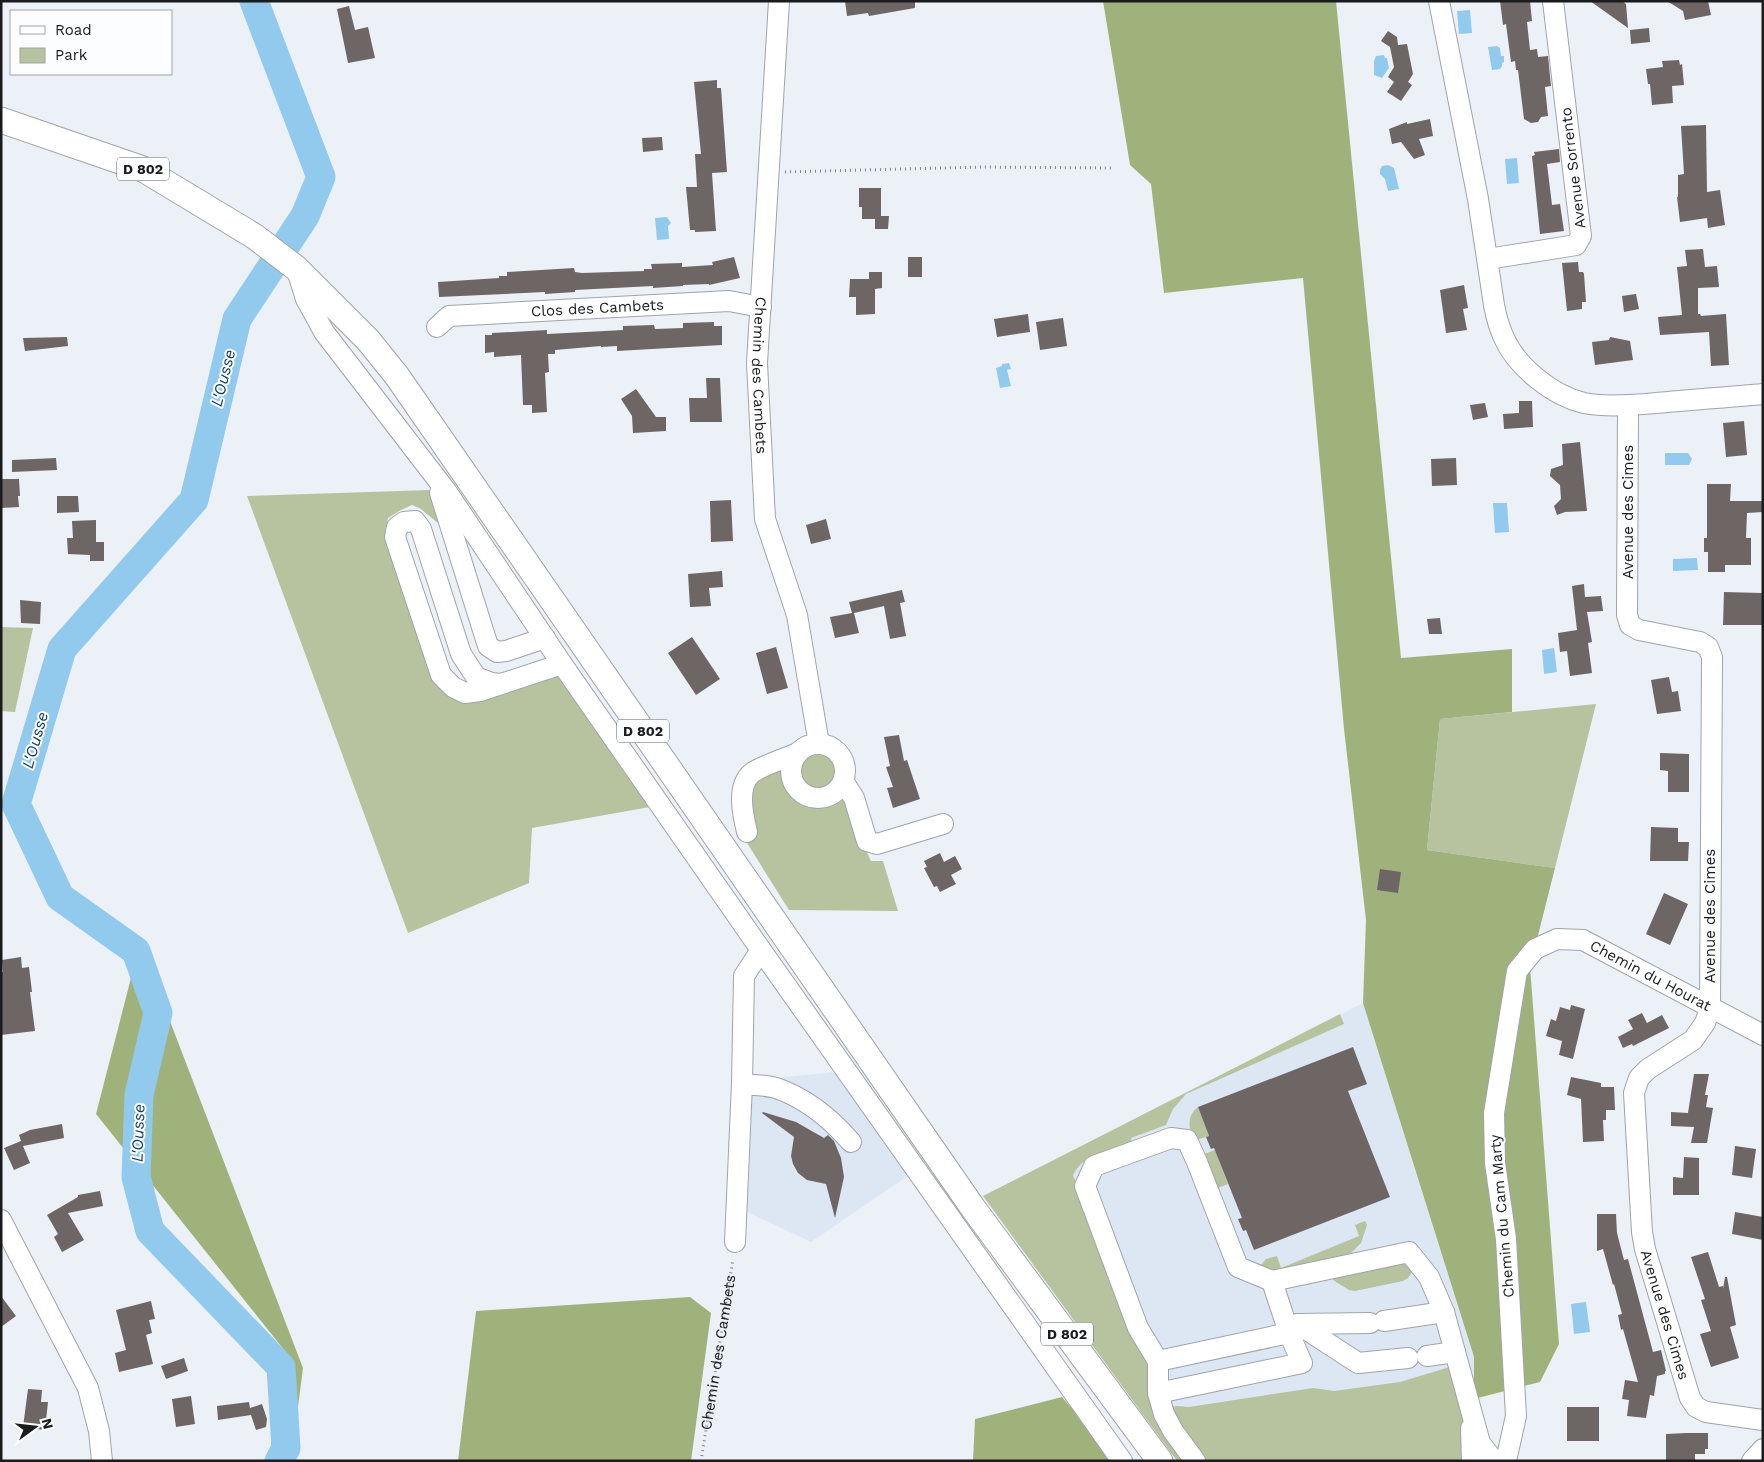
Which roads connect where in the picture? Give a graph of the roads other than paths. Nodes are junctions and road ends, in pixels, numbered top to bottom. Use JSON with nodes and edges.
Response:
{"nodes":[{"id":1,"x":779,"y":1,"type":"edge"},
{"id":2,"x":1439,"y":1,"type":"edge"},
{"id":3,"x":1553,"y":1,"type":"edge"},
{"id":4,"x":8,"y":124,"type":"edge"},
{"id":5,"x":1488,"y":258,"type":"junction"},
{"id":6,"x":293,"y":266,"type":"junction"},
{"id":7,"x":761,"y":307,"type":"junction"},
{"id":8,"x":436,"y":327,"type":"dead end"},
{"id":9,"x":1763,"y":394,"type":"edge"},
{"id":10,"x":1628,"y":405,"type":"junction"},
{"id":11,"x":435,"y":477,"type":"junction"},
{"id":12,"x":545,"y":638,"type":"junction"},
{"id":13,"x":562,"y":664,"type":"junction"},
{"id":14,"x":501,"y":684,"type":"junction"},
{"id":15,"x":819,"y":744,"type":"junction"},
{"id":16,"x":798,"y":753,"type":"junction"},
{"id":17,"x":843,"y":781,"type":"junction"},
{"id":18,"x":942,"y":824,"type":"dead end"},
{"id":19,"x":747,"y":832,"type":"dead end"},
{"id":20,"x":1535,"y":949,"type":"joint"},
{"id":21,"x":761,"y":950,"type":"junction"},
{"id":22,"x":1710,"y":1008,"type":"junction"},
{"id":23,"x":1763,"y":1035,"type":"edge"},
{"id":24,"x":742,"y":1084,"type":"junction"},
{"id":25,"x":851,"y":1142,"type":"dead end"},
{"id":26,"x":1,"y":1220,"type":"edge"},
{"id":27,"x":734,"y":1248,"type":"road end"},
{"id":28,"x":1272,"y":1281,"type":"junction"},
{"id":29,"x":1444,"y":1312,"type":"junction"},
{"id":30,"x":1294,"y":1328,"type":"junction"},
{"id":31,"x":1455,"y":1352,"type":"junction"},
{"id":32,"x":1158,"y":1360,"type":"junction"},
{"id":33,"x":1158,"y":1394,"type":"junction"},
{"id":34,"x":1471,"y":1411,"type":"junction"},
{"id":35,"x":1763,"y":1420,"type":"edge"},
{"id":36,"x":1763,"y":1448,"type":"edge"},
{"id":37,"x":102,"y":1461,"type":"edge"},
{"id":38,"x":1122,"y":1461,"type":"edge"},
{"id":39,"x":1160,"y":1461,"type":"edge"},
{"id":40,"x":1195,"y":1461,"type":"edge"},
{"id":41,"x":1472,"y":1461,"type":"edge"},
{"id":42,"x":1494,"y":1461,"type":"edge"},
{"id":43,"x":1506,"y":1461,"type":"edge"},
{"id":44,"x":1752,"y":1461,"type":"edge"}],
"edges":[{"from":1,"to":7,"type":"street","name":"Chemin des Cambets"},
{"from":2,"to":5,"type":"street"},
{"from":3,"to":5,"type":"street","name":"Avenue Sorrento"},
{"from":4,"to":6,"type":"main road","number":"D 802"},
{"from":5,"to":10,"type":"street"},
{"from":6,"to":11,"type":"street"},
{"from":6,"to":39,"type":"main road","number":"D 802"},
{"from":7,"to":8,"type":"street","name":"Clos des Cambets"},
{"from":7,"to":15,"type":"street","name":"Chemin des Cambets"},
{"from":9,"to":10,"type":"street"},
{"from":10,"to":22,"type":"street","name":"Avenue des Cimes"},
{"from":11,"to":12,"type":"street"},
{"from":11,"to":12,"type":"street"},
{"from":12,"to":13,"type":"street"},
{"from":13,"to":14,"type":"street"},
{"from":13,"to":21,"type":"street"},
{"from":14,"to":14,"type":"street"},
{"from":15,"to":16,"type":"street"},
{"from":15,"to":17,"type":"street"},
{"from":16,"to":17,"type":"street"},
{"from":16,"to":19,"type":"street"},
{"from":17,"to":18,"type":"street"},
{"from":20,"to":22,"type":"street","name":"Chemin du Hourat"},
{"from":20,"to":43,"type":"street","name":"Chemin du Cam Marty"},
{"from":21,"to":24,"type":"street"},
{"from":21,"to":38,"type":"street"},
{"from":22,"to":23,"type":"street","name":"Chemin du Hourat"},
{"from":22,"to":35,"type":"street","name":"Avenue des Cimes"},
{"from":24,"to":25,"type":"street"},
{"from":24,"to":27,"type":"street"},
{"from":26,"to":37,"type":"street"},
{"from":28,"to":29,"type":"street"},
{"from":28,"to":30,"type":"street"},
{"from":28,"to":32,"type":"street"},
{"from":29,"to":30,"type":"street"},
{"from":29,"to":31,"type":"street"},
{"from":30,"to":31,"type":"street"},
{"from":30,"to":32,"type":"street"},
{"from":30,"to":33,"type":"street"},
{"from":31,"to":34,"type":"street"},
{"from":32,"to":33,"type":"street"},
{"from":33,"to":40,"type":"street"},
{"from":34,"to":41,"type":"street"},
{"from":34,"to":42,"type":"street"},
{"from":36,"to":44,"type":"street"}]}
